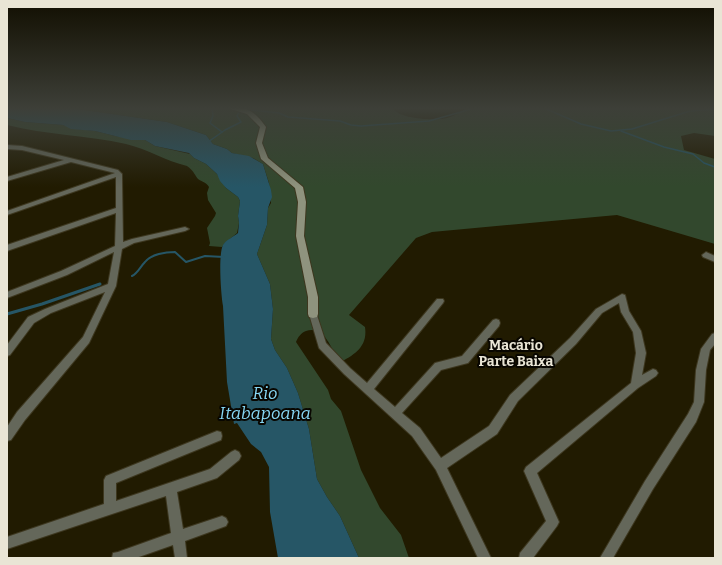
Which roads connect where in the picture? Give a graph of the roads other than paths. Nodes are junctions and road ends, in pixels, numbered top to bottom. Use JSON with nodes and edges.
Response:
{"nodes":[{"id":1,"x":261,"y":134,"type":"edge"},
{"id":2,"x":7,"y":147,"type":"edge"},
{"id":3,"x":68,"y":159,"type":"junction"},
{"id":4,"x":119,"y":174,"type":"junction"},
{"id":5,"x":7,"y":179,"type":"edge"},
{"id":6,"x":119,"y":209,"type":"junction"},
{"id":7,"x":7,"y":213,"type":"edge"},
{"id":8,"x":185,"y":229,"type":"dead end"},
{"id":9,"x":119,"y":246,"type":"junction"},
{"id":10,"x":7,"y":248,"type":"edge"},
{"id":11,"x":706,"y":255,"type":"dead end"},
{"id":12,"x":715,"y":259,"type":"edge"},
{"id":13,"x":112,"y":286,"type":"junction"},
{"id":14,"x":7,"y":294,"type":"edge"},
{"id":15,"x":440,"y":301,"type":"dead end"},
{"id":16,"x":313,"y":314,"type":"joint"},
{"id":17,"x":496,"y":323,"type":"dead end"},
{"id":18,"x":715,"y":337,"type":"edge"},
{"id":19,"x":7,"y":352,"type":"edge"},
{"id":20,"x":653,"y":373,"type":"dead end"},
{"id":21,"x":636,"y":385,"type":"junction"},
{"id":22,"x":368,"y":389,"type":"junction"},
{"id":23,"x":395,"y":414,"type":"junction"},
{"id":24,"x":7,"y":436,"type":"edge"},
{"id":25,"x":217,"y":436,"type":"dead end"},
{"id":26,"x":235,"y":456,"type":"dead end"},
{"id":27,"x":440,"y":466,"type":"junction"},
{"id":28,"x":171,"y":489,"type":"junction"},
{"id":29,"x":110,"y":509,"type":"junction"},
{"id":30,"x":222,"y":522,"type":"dead end"},
{"id":31,"x":178,"y":537,"type":"junction"},
{"id":32,"x":7,"y":543,"type":"edge"},
{"id":33,"x":118,"y":558,"type":"edge"},
{"id":34,"x":181,"y":558,"type":"edge"},
{"id":35,"x":485,"y":558,"type":"edge"},
{"id":36,"x":525,"y":558,"type":"edge"},
{"id":37,"x":606,"y":558,"type":"edge"}],
"edges":[{"from":1,"to":16,"type":"street"},
{"from":2,"to":3,"type":"street"},
{"from":3,"to":4,"type":"street"},
{"from":3,"to":5,"type":"street"},
{"from":4,"to":6,"type":"street"},
{"from":4,"to":7,"type":"street"},
{"from":6,"to":9,"type":"street"},
{"from":6,"to":10,"type":"street"},
{"from":8,"to":9,"type":"street"},
{"from":9,"to":13,"type":"street"},
{"from":9,"to":14,"type":"street"},
{"from":11,"to":12,"type":"street"},
{"from":13,"to":19,"type":"street"},
{"from":13,"to":24,"type":"street"},
{"from":15,"to":22,"type":"street"},
{"from":16,"to":22,"type":"street"},
{"from":17,"to":23,"type":"street"},
{"from":18,"to":37,"type":"street"},
{"from":20,"to":21,"type":"street"},
{"from":21,"to":27,"type":"street"},
{"from":21,"to":36,"type":"street"},
{"from":22,"to":23,"type":"street"},
{"from":23,"to":27,"type":"street"},
{"from":25,"to":29,"type":"street"},
{"from":26,"to":28,"type":"street"},
{"from":27,"to":35,"type":"street"},
{"from":28,"to":29,"type":"street"},
{"from":28,"to":31,"type":"street"},
{"from":29,"to":32,"type":"street"},
{"from":30,"to":31,"type":"street"},
{"from":31,"to":33,"type":"street"},
{"from":31,"to":34,"type":"street"}]}
